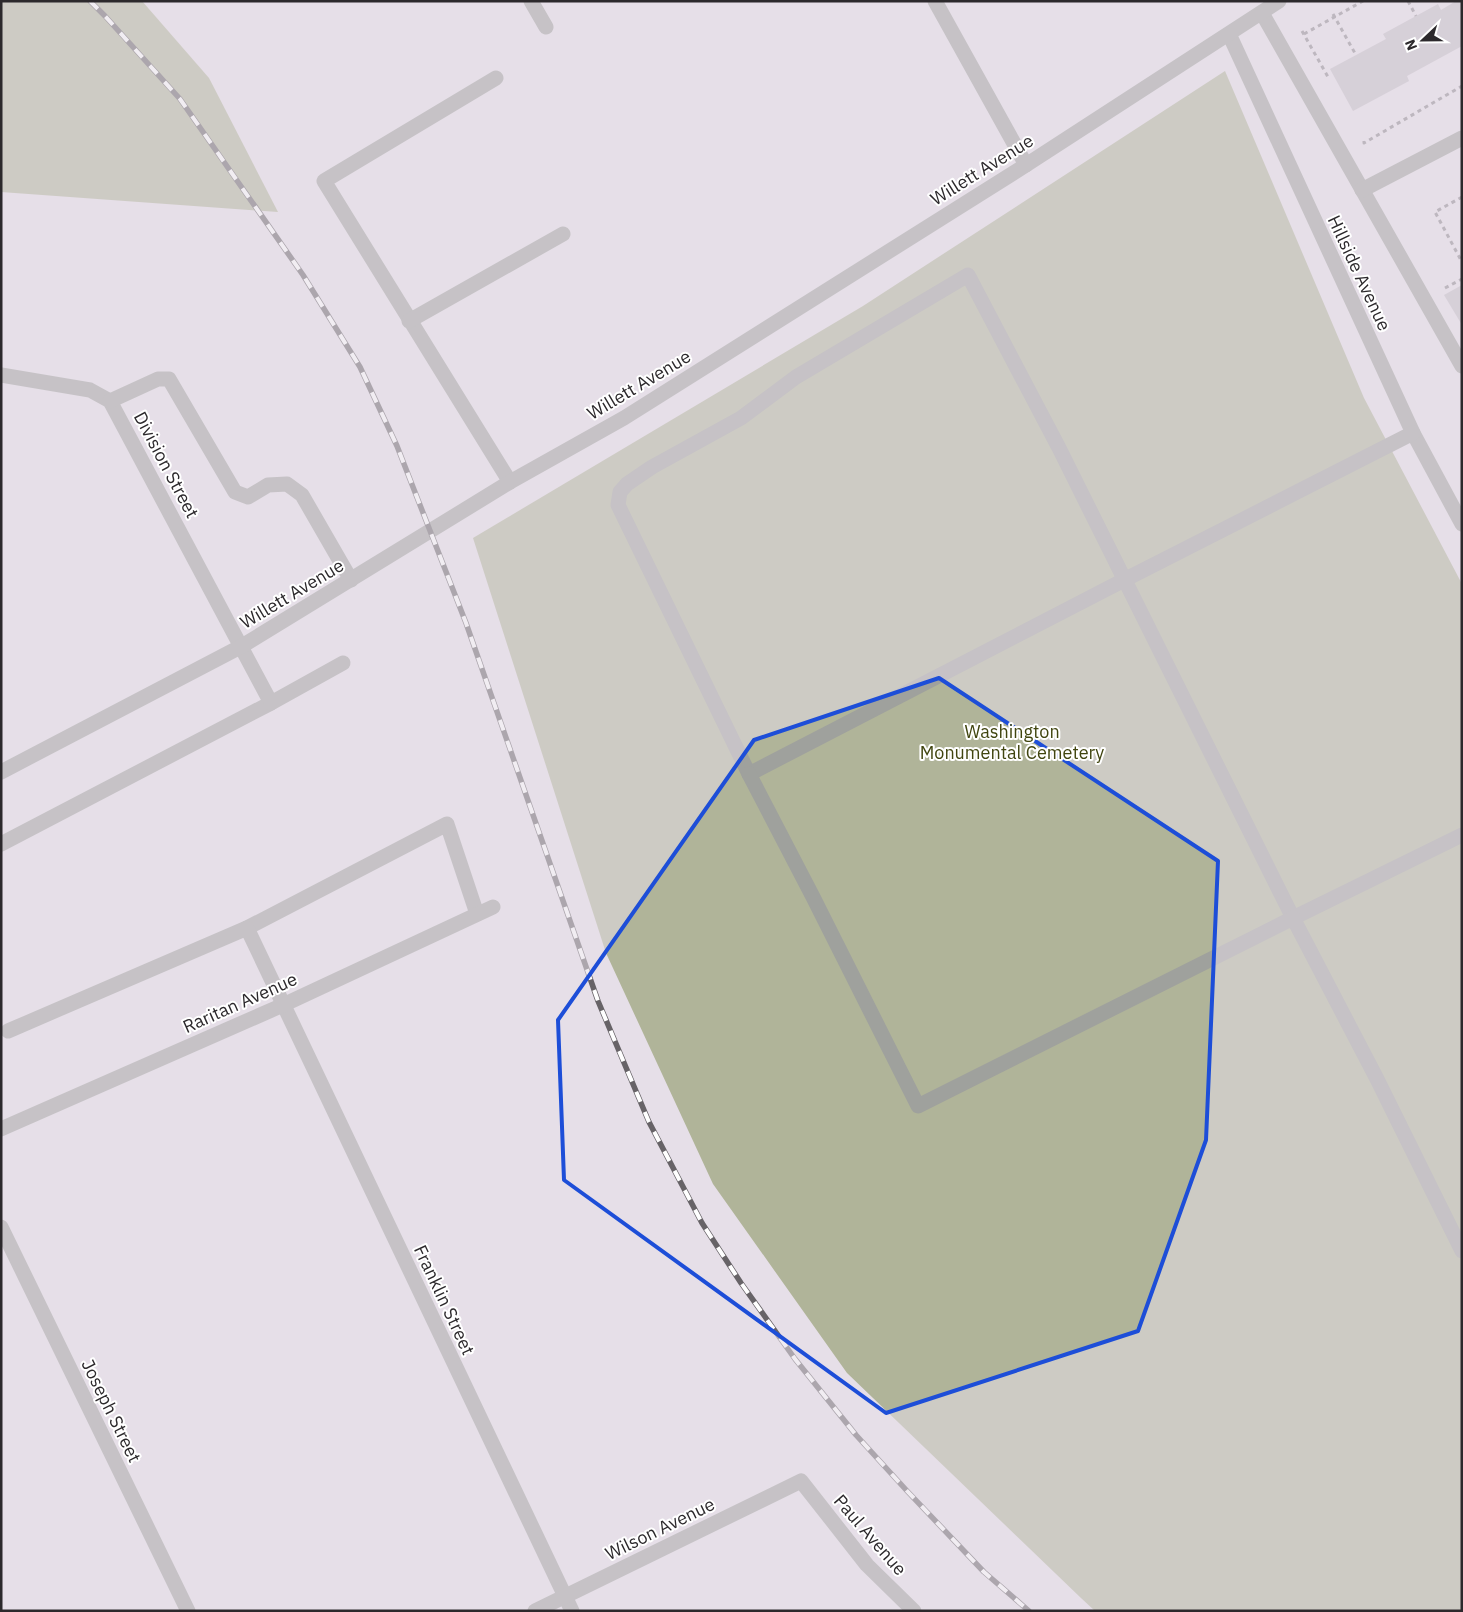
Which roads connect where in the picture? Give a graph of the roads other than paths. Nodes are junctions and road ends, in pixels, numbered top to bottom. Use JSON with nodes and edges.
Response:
{"nodes":[{"id":1,"x":532,"y":1,"type":"edge"},
{"id":2,"x":935,"y":1,"type":"edge"},
{"id":3,"x":1279,"y":1,"type":"edge"},
{"id":4,"x":1262,"y":12,"type":"junction"},
{"id":5,"x":546,"y":27,"type":"dead end"},
{"id":6,"x":1229,"y":34,"type":"junction"},
{"id":7,"x":496,"y":78,"type":"dead end"},
{"id":8,"x":1462,"y":138,"type":"edge"},
{"id":9,"x":1026,"y":165,"type":"junction"},
{"id":10,"x":1362,"y":190,"type":"junction"},
{"id":11,"x":563,"y":234,"type":"dead end"},
{"id":12,"x":409,"y":321,"type":"junction"},
{"id":13,"x":1462,"y":366,"type":"edge"},
{"id":14,"x":1,"y":375,"type":"edge"},
{"id":15,"x":18,"y":378,"type":"junction"},
{"id":16,"x":1,"y":387,"type":"edge"},
{"id":17,"x":110,"y":401,"type":"junction"},
{"id":18,"x":1413,"y":433,"type":"junction"},
{"id":19,"x":510,"y":482,"type":"junction"},
{"id":20,"x":1462,"y":524,"type":"edge"},
{"id":21,"x":1126,"y":579,"type":"junction"},
{"id":22,"x":351,"y":580,"type":"junction"},
{"id":23,"x":242,"y":646,"type":"junction"},
{"id":24,"x":343,"y":663,"type":"dead end"},
{"id":25,"x":271,"y":703,"type":"junction"},
{"id":26,"x":1,"y":772,"type":"edge"},
{"id":27,"x":749,"y":774,"type":"junction"},
{"id":28,"x":1462,"y":835,"type":"edge"},
{"id":29,"x":1,"y":844,"type":"edge"},
{"id":30,"x":493,"y":907,"type":"dead end"},
{"id":31,"x":478,"y":914,"type":"junction"},
{"id":32,"x":1293,"y":918,"type":"junction"},
{"id":33,"x":247,"y":928,"type":"junction"},
{"id":34,"x":283,"y":1005,"type":"junction"},
{"id":35,"x":8,"y":1031,"type":"dead end"},
{"id":36,"x":1,"y":1130,"type":"edge"},
{"id":37,"x":1,"y":1227,"type":"edge"},
{"id":38,"x":1462,"y":1252,"type":"edge"},
{"id":39,"x":801,"y":1481,"type":"joint"},
{"id":40,"x":565,"y":1596,"type":"junction"},
{"id":41,"x":188,"y":1611,"type":"edge"},
{"id":42,"x":535,"y":1611,"type":"edge"},
{"id":43,"x":572,"y":1611,"type":"edge"},
{"id":44,"x":914,"y":1611,"type":"edge"}],
"edges":[{"from":1,"to":5,"type":"street"},
{"from":2,"to":9,"type":"street"},
{"from":3,"to":4,"type":"street","name":"Willett Avenue"},
{"from":4,"to":6,"type":"street","name":"Willett Avenue"},
{"from":4,"to":10,"type":"street"},
{"from":6,"to":9,"type":"street","name":"Willett Avenue"},
{"from":6,"to":18,"type":"street","name":"Hillside Avenue"},
{"from":7,"to":12,"type":"street"},
{"from":8,"to":10,"type":"street"},
{"from":9,"to":19,"type":"street","name":"Willett Avenue"},
{"from":10,"to":13,"type":"street"},
{"from":11,"to":12,"type":"street"},
{"from":12,"to":19,"type":"street"},
{"from":14,"to":15,"type":"street","name":"Division Street"},
{"from":15,"to":16,"type":"street"},
{"from":15,"to":17,"type":"street","name":"Division Street"},
{"from":17,"to":22,"type":"street"},
{"from":17,"to":23,"type":"street","name":"Division Street"},
{"from":18,"to":20,"type":"street","name":"Hillside Avenue"},
{"from":18,"to":21,"type":"street"},
{"from":19,"to":22,"type":"street","name":"Willett Avenue"},
{"from":21,"to":27,"type":"street"},
{"from":21,"to":27,"type":"street"},
{"from":21,"to":32,"type":"street"},
{"from":22,"to":23,"type":"street","name":"Willett Avenue"},
{"from":23,"to":25,"type":"street","name":"Division Street"},
{"from":23,"to":26,"type":"street","name":"Willett Avenue"},
{"from":24,"to":25,"type":"street"},
{"from":25,"to":29,"type":"street"},
{"from":27,"to":32,"type":"street"},
{"from":28,"to":32,"type":"street"},
{"from":30,"to":31,"type":"street","name":"Raritan Avenue"},
{"from":31,"to":33,"type":"street"},
{"from":31,"to":34,"type":"street","name":"Raritan Avenue"},
{"from":32,"to":38,"type":"street"},
{"from":33,"to":34,"type":"street","name":"Franklin Street"},
{"from":33,"to":35,"type":"street"},
{"from":34,"to":36,"type":"street","name":"Raritan Avenue"},
{"from":34,"to":40,"type":"street","name":"Franklin Street"},
{"from":37,"to":41,"type":"street","name":"Joseph Street"},
{"from":39,"to":40,"type":"street","name":"Wilson Avenue"},
{"from":39,"to":44,"type":"street","name":"Paul Avenue"},
{"from":40,"to":42,"type":"street","name":"Wilson Avenue"},
{"from":40,"to":43,"type":"street","name":"Franklin Street"}]}
